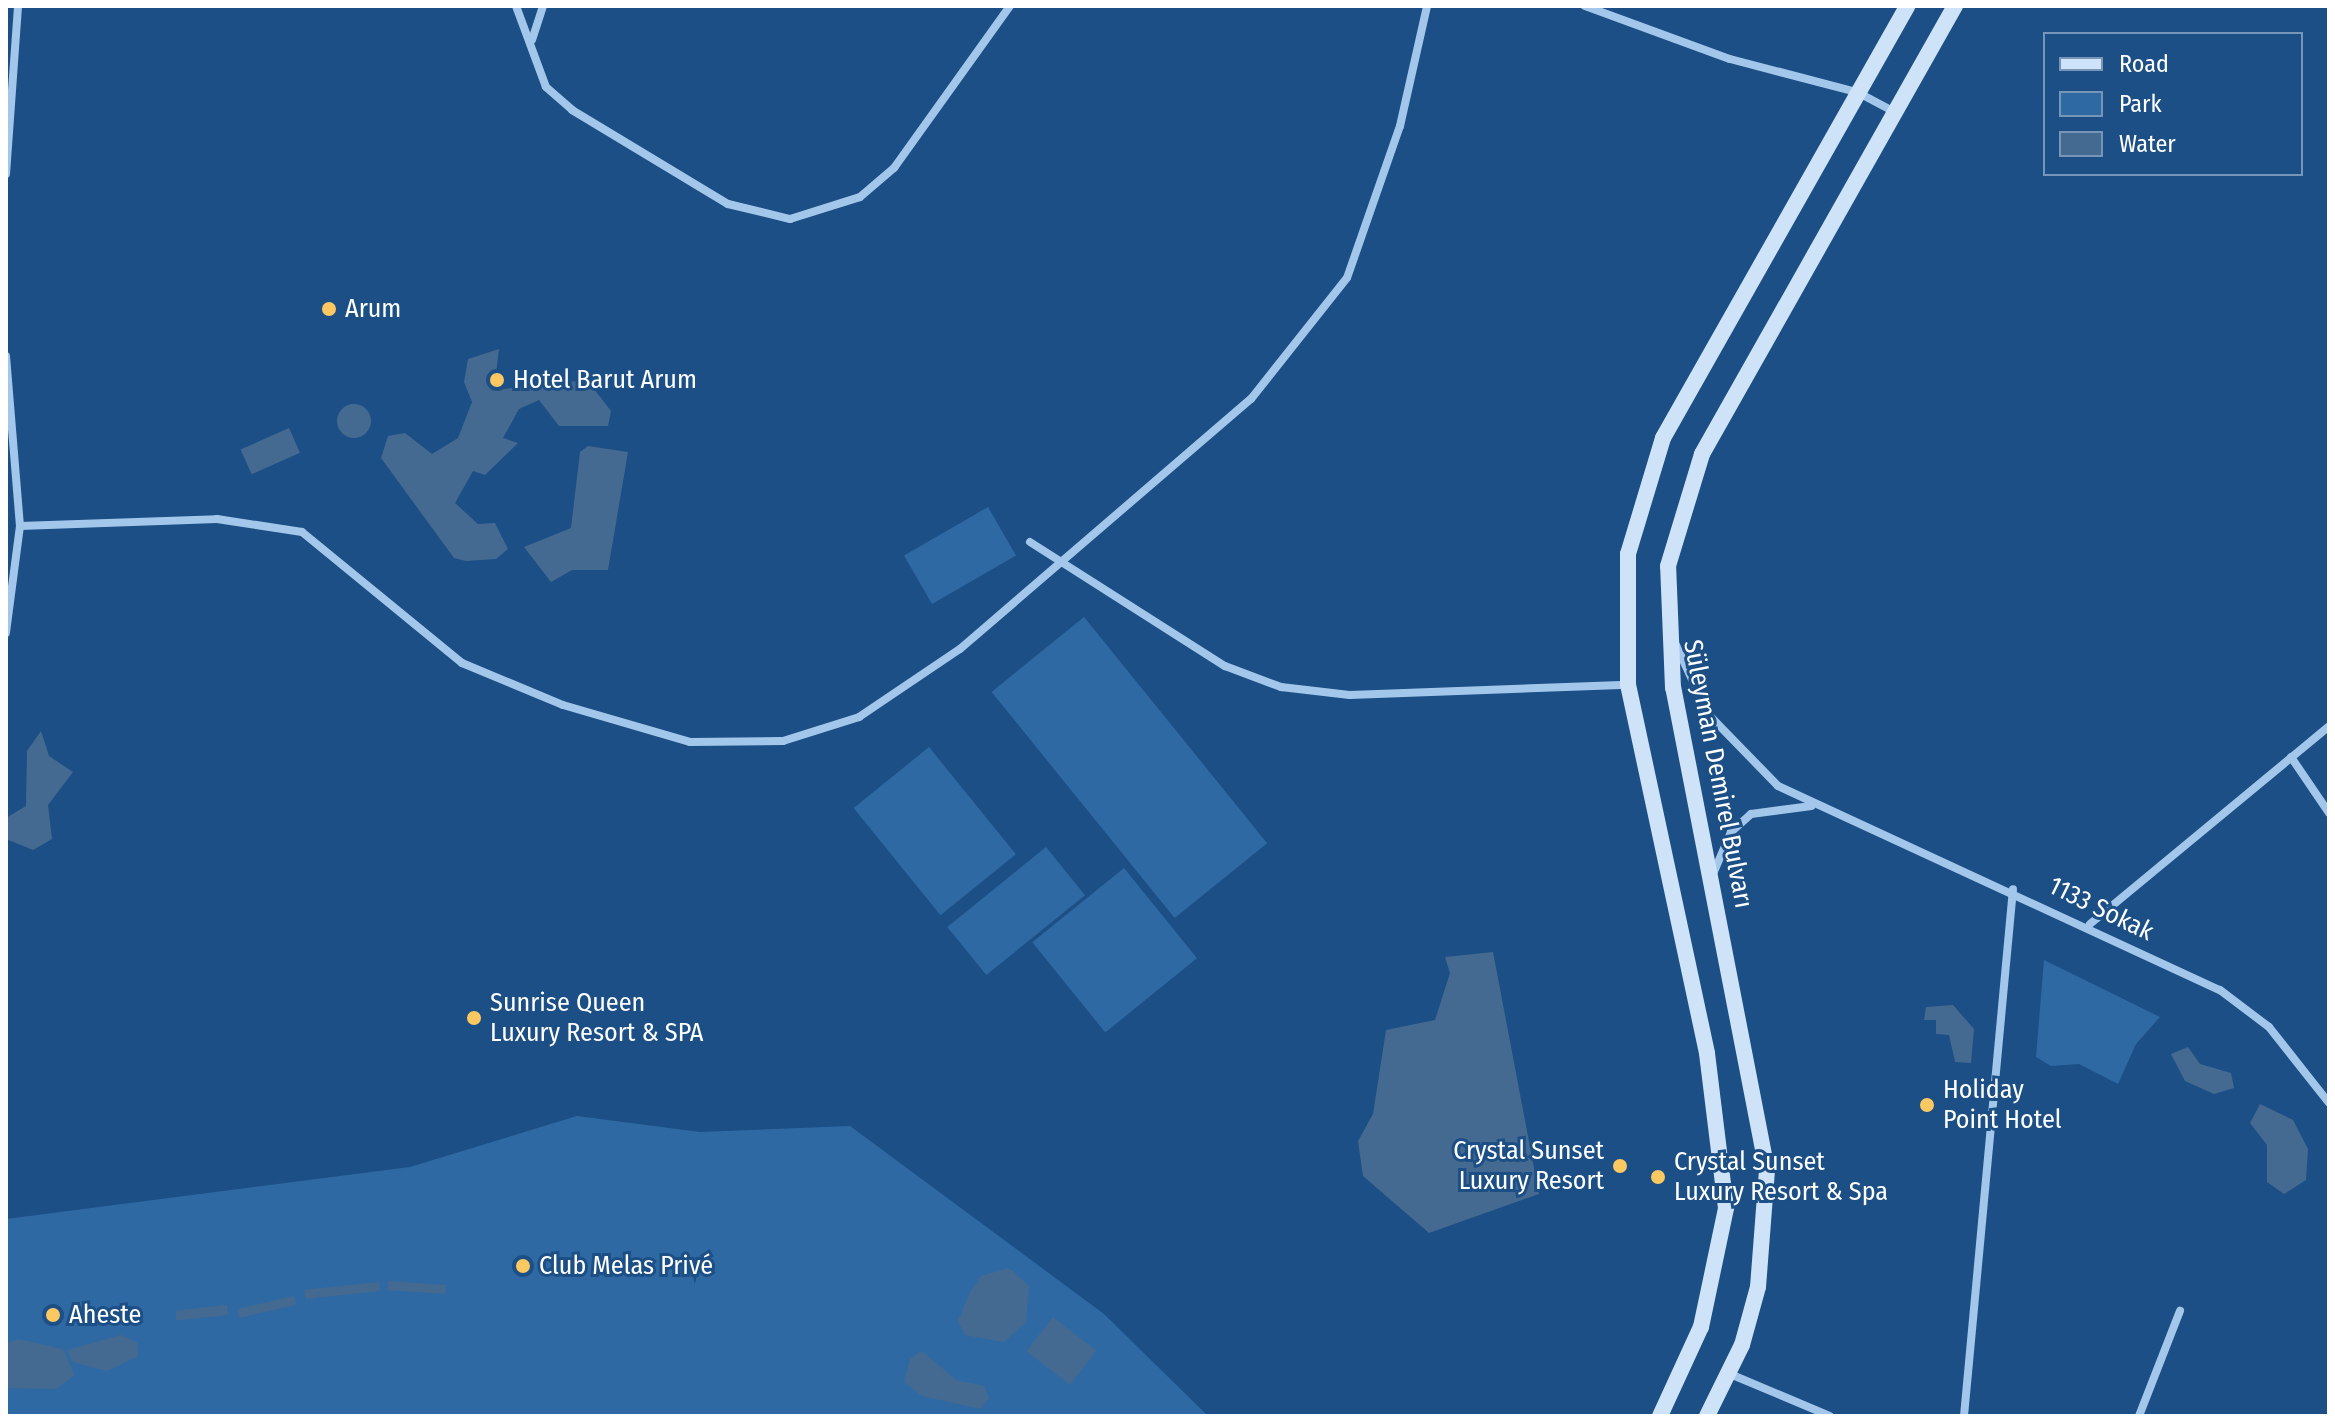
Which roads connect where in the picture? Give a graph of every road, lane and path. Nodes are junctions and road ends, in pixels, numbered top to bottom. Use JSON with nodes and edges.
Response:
{"nodes":[{"id":1,"x":18,"y":6,"type":"edge"},
{"id":2,"x":516,"y":6,"type":"edge"},
{"id":3,"x":543,"y":6,"type":"edge"},
{"id":4,"x":1010,"y":6,"type":"edge"},
{"id":5,"x":1427,"y":6,"type":"edge"},
{"id":6,"x":1585,"y":6,"type":"edge"},
{"id":7,"x":1907,"y":6,"type":"edge"},
{"id":8,"x":1955,"y":6,"type":"edge"},
{"id":9,"x":532,"y":40,"type":"junction"},
{"id":10,"x":1857,"y":92,"type":"junction"},
{"id":11,"x":1892,"y":111,"type":"junction"},
{"id":12,"x":6,"y":174,"type":"edge"},
{"id":13,"x":6,"y":356,"type":"edge"},
{"id":14,"x":20,"y":526,"type":"junction"},
{"id":15,"x":1030,"y":542,"type":"dead end"},
{"id":16,"x":1058,"y":562,"type":"junction"},
{"id":17,"x":1666,"y":622,"type":"junction"},
{"id":18,"x":6,"y":633,"type":"edge"},
{"id":19,"x":1628,"y":685,"type":"junction"},
{"id":20,"x":2329,"y":726,"type":"edge"},
{"id":21,"x":2291,"y":757,"type":"junction"},
{"id":22,"x":1816,"y":807,"type":"junction"},
{"id":23,"x":2329,"y":813,"type":"edge"},
{"id":24,"x":1712,"y":878,"type":"junction"},
{"id":25,"x":2013,"y":889,"type":"junction"},
{"id":26,"x":2090,"y":924,"type":"junction"},
{"id":27,"x":2329,"y":1103,"type":"edge"},
{"id":28,"x":2180,"y":1311,"type":"dead end"},
{"id":29,"x":1730,"y":1374,"type":"junction"},
{"id":30,"x":1660,"y":1416,"type":"edge"},
{"id":31,"x":1707,"y":1416,"type":"edge"},
{"id":32,"x":1830,"y":1416,"type":"edge"},
{"id":33,"x":1964,"y":1416,"type":"edge"},
{"id":34,"x":2139,"y":1416,"type":"edge"}],
"edges":[{"from":1,"to":12,"type":"street"},
{"from":2,"to":9,"type":"street"},
{"from":3,"to":9,"type":"street"},
{"from":4,"to":9,"type":"street"},
{"from":5,"to":16,"type":"street"},
{"from":6,"to":10,"type":"street"},
{"from":7,"to":10,"type":"main road"},
{"from":8,"to":11,"type":"main road","name":"Süleyman Demirel Bulvarı"},
{"from":10,"to":11,"type":"street"},
{"from":10,"to":19,"type":"main road"},
{"from":11,"to":17,"type":"main road","name":"Süleyman Demirel Bulvarı"},
{"from":13,"to":14,"type":"street"},
{"from":14,"to":16,"type":"street"},
{"from":14,"to":18,"type":"street"},
{"from":15,"to":16,"type":"street"},
{"from":16,"to":19,"type":"street"},
{"from":17,"to":22,"type":"street"},
{"from":17,"to":24,"type":"main road","name":"Süleyman Demirel Bulvarı"},
{"from":19,"to":30,"type":"main road"},
{"from":20,"to":21,"type":"street"},
{"from":21,"to":23,"type":"street"},
{"from":21,"to":26,"type":"street"},
{"from":22,"to":24,"type":"street"},
{"from":22,"to":25,"type":"street","name":"1133 Sokak"},
{"from":24,"to":29,"type":"main road","name":"Süleyman Demirel Bulvarı"},
{"from":25,"to":26,"type":"street","name":"1133 Sokak"},
{"from":25,"to":33,"type":"street"},
{"from":26,"to":27,"type":"street","name":"1133 Sokak"},
{"from":28,"to":34,"type":"street"},
{"from":29,"to":31,"type":"main road","name":"Süleyman Demirel Bulvarı"},
{"from":29,"to":32,"type":"street"}]}
